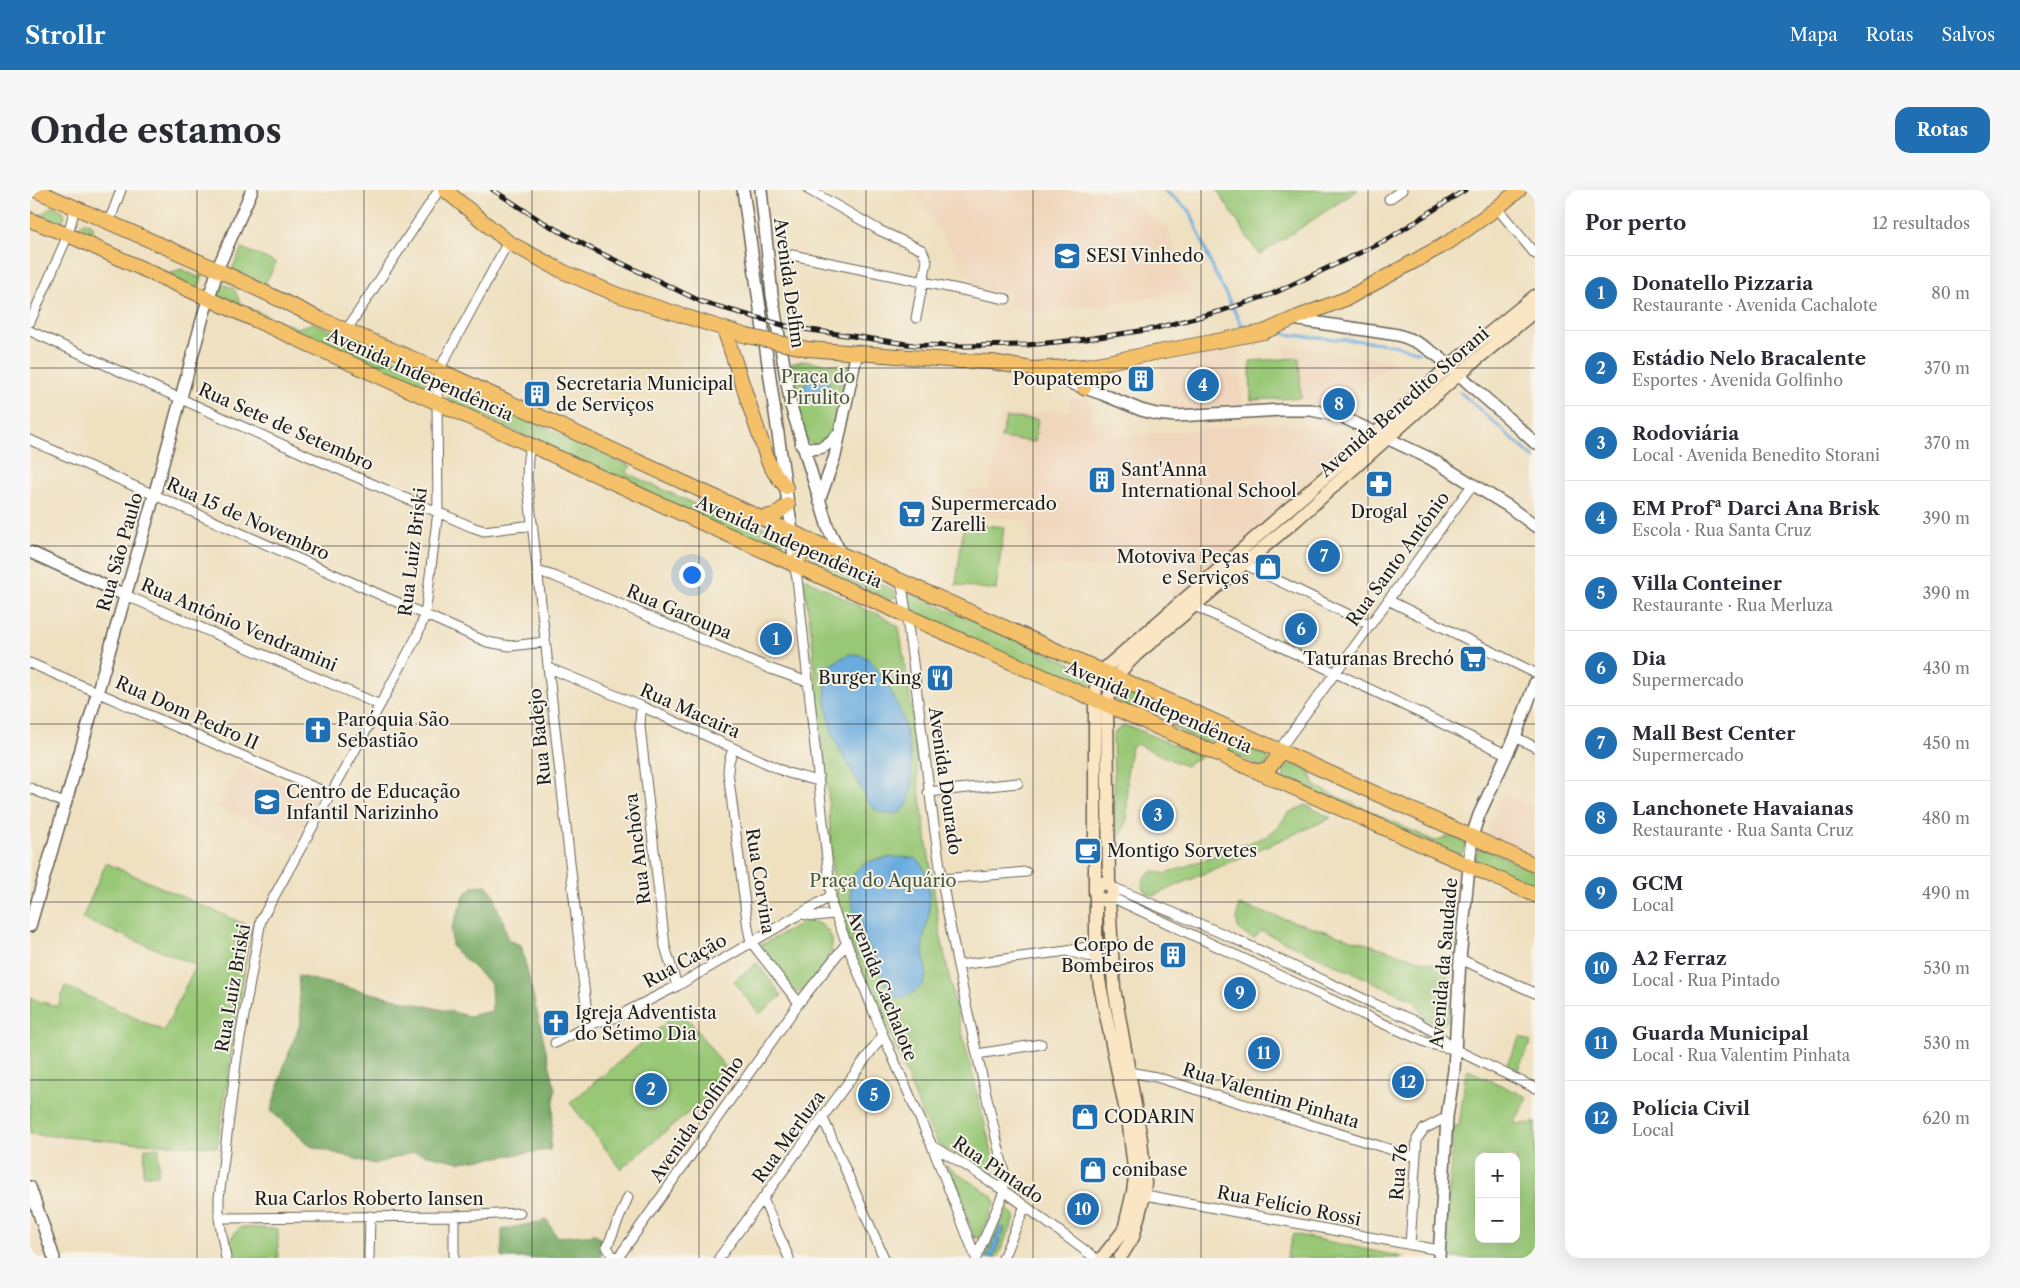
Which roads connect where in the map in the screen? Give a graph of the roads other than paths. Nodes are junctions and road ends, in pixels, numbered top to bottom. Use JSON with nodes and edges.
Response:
{"nodes":[{"id":1,"x":35,"y":190,"type":"edge"},
{"id":2,"x":121,"y":190,"type":"edge"},
{"id":3,"x":252,"y":190,"type":"edge"},
{"id":4,"x":439,"y":190,"type":"edge"},
{"id":5,"x":445,"y":190,"type":"edge"},
{"id":6,"x":743,"y":190,"type":"edge"},
{"id":7,"x":761,"y":190,"type":"edge"},
{"id":8,"x":809,"y":190,"type":"edge"},
{"id":9,"x":1402,"y":190,"type":"edge"},
{"id":10,"x":1519,"y":190,"type":"edge"},
{"id":11,"x":1389,"y":199,"type":"dead end"},
{"id":12,"x":75,"y":207,"type":"junction"},
{"id":13,"x":1497,"y":208,"type":"junction"},
{"id":14,"x":30,"y":220,"type":"edge"},
{"id":15,"x":109,"y":222,"type":"junction"},
{"id":16,"x":68,"y":235,"type":"junction"},
{"id":17,"x":508,"y":242,"type":"junction"},
{"id":18,"x":1535,"y":254,"type":"edge"},
{"id":19,"x":792,"y":255,"type":"dead end"},
{"id":20,"x":218,"y":270,"type":"junction"},
{"id":21,"x":924,"y":282,"type":"junction"},
{"id":22,"x":1535,"y":296,"type":"edge"},
{"id":23,"x":1006,"y":299,"type":"dead end"},
{"id":24,"x":208,"y":300,"type":"junction"},
{"id":25,"x":1535,"y":311,"type":"edge"},
{"id":26,"x":916,"y":318,"type":"dead end"},
{"id":27,"x":1293,"y":319,"type":"junction"},
{"id":28,"x":30,"y":322,"type":"edge"},
{"id":29,"x":347,"y":329,"type":"junction"},
{"id":30,"x":724,"y":329,"type":"junction"},
{"id":31,"x":30,"y":331,"type":"edge"},
{"id":32,"x":857,"y":352,"type":"junction"},
{"id":33,"x":1086,"y":366,"type":"junction"},
{"id":34,"x":1032,"y":369,"type":"junction"},
{"id":35,"x":439,"y":370,"type":"junction"},
{"id":36,"x":1454,"y":370,"type":"junction"},
{"id":37,"x":1084,"y":388,"type":"junction"},
{"id":38,"x":180,"y":397,"type":"junction"},
{"id":39,"x":437,"y":402,"type":"junction"},
{"id":40,"x":1376,"y":433,"type":"junction"},
{"id":41,"x":838,"y":435,"type":"junction"},
{"id":42,"x":1388,"y":439,"type":"junction"},
{"id":43,"x":30,"y":440,"type":"edge"},
{"id":44,"x":1535,"y":443,"type":"edge"},
{"id":45,"x":801,"y":445,"type":"junction"},
{"id":46,"x":531,"y":446,"type":"junction"},
{"id":47,"x":1473,"y":484,"type":"junction"},
{"id":48,"x":786,"y":487,"type":"junction"},
{"id":49,"x":154,"y":496,"type":"junction"},
{"id":50,"x":819,"y":501,"type":"junction"},
{"id":51,"x":788,"y":505,"type":"junction"},
{"id":52,"x":438,"y":512,"type":"junction"},
{"id":53,"x":762,"y":518,"type":"junction"},
{"id":54,"x":533,"y":525,"type":"junction"},
{"id":55,"x":1535,"y":526,"type":"edge"},
{"id":56,"x":792,"y":531,"type":"junction"},
{"id":57,"x":30,"y":552,"type":"edge"},
{"id":58,"x":840,"y":552,"type":"junction"},
{"id":59,"x":1231,"y":558,"type":"junction"},
{"id":60,"x":1244,"y":564,"type":"junction"},
{"id":61,"x":794,"y":565,"type":"junction"},
{"id":62,"x":537,"y":571,"type":"junction"},
{"id":63,"x":901,"y":579,"type":"junction"},
{"id":64,"x":126,"y":595,"type":"junction"},
{"id":65,"x":1182,"y":600,"type":"junction"},
{"id":66,"x":1388,"y":600,"type":"junction"},
{"id":67,"x":1195,"y":606,"type":"junction"},
{"id":68,"x":425,"y":615,"type":"junction"},
{"id":69,"x":907,"y":616,"type":"junction"},
{"id":70,"x":1370,"y":625,"type":"junction"},
{"id":71,"x":546,"y":642,"type":"junction"},
{"id":72,"x":30,"y":663,"type":"edge"},
{"id":73,"x":549,"y":668,"type":"junction"},
{"id":74,"x":1109,"y":672,"type":"junction"},
{"id":75,"x":1535,"y":673,"type":"edge"},
{"id":76,"x":1334,"y":674,"type":"junction"},
{"id":77,"x":808,"y":682,"type":"junction"},
{"id":78,"x":1535,"y":683,"type":"edge"},
{"id":79,"x":97,"y":691,"type":"junction"},
{"id":80,"x":1101,"y":702,"type":"junction"},
{"id":81,"x":380,"y":705,"type":"junction"},
{"id":82,"x":641,"y":706,"type":"junction"},
{"id":83,"x":1248,"y":736,"type":"junction"},
{"id":84,"x":1515,"y":737,"type":"junction"},
{"id":85,"x":1535,"y":747,"type":"edge"},
{"id":86,"x":733,"y":748,"type":"junction"},
{"id":87,"x":1280,"y":750,"type":"junction"},
{"id":88,"x":1219,"y":753,"type":"junction"},
{"id":89,"x":1506,"y":754,"type":"junction"},
{"id":90,"x":1256,"y":771,"type":"junction"},
{"id":91,"x":818,"y":782,"type":"junction"},
{"id":92,"x":1018,"y":783,"type":"dead end"},
{"id":93,"x":30,"y":788,"type":"edge"},
{"id":94,"x":928,"y":792,"type":"junction"},
{"id":95,"x":330,"y":794,"type":"junction"},
{"id":96,"x":66,"y":804,"type":"junction"},
{"id":97,"x":1472,"y":836,"type":"junction"},
{"id":98,"x":1535,"y":864,"type":"edge"},
{"id":99,"x":1469,"y":866,"type":"junction"},
{"id":100,"x":1026,"y":872,"type":"dead end"},
{"id":101,"x":942,"y":879,"type":"junction"},
{"id":102,"x":1106,"y":892,"type":"junction"},
{"id":103,"x":1535,"y":895,"type":"edge"},
{"id":104,"x":831,"y":896,"type":"junction"},
{"id":105,"x":802,"y":914,"type":"junction"},
{"id":106,"x":834,"y":914,"type":"junction"},
{"id":107,"x":30,"y":926,"type":"edge"},
{"id":108,"x":751,"y":942,"type":"junction"},
{"id":109,"x":846,"y":944,"type":"junction"},
{"id":110,"x":1097,"y":951,"type":"junction"},
{"id":111,"x":1460,"y":959,"type":"junction"},
{"id":112,"x":959,"y":965,"type":"junction"},
{"id":113,"x":677,"y":986,"type":"junction"},
{"id":114,"x":1535,"y":993,"type":"edge"},
{"id":115,"x":799,"y":1003,"type":"junction"},
{"id":116,"x":1381,"y":1008,"type":"junction"},
{"id":117,"x":1375,"y":1020,"type":"junction"},
{"id":118,"x":594,"y":1023,"type":"junction"},
{"id":119,"x":883,"y":1035,"type":"junction"},
{"id":120,"x":555,"y":1043,"type":"dead end"},
{"id":121,"x":1040,"y":1044,"type":"dead end"},
{"id":122,"x":1454,"y":1049,"type":"junction"},
{"id":123,"x":977,"y":1054,"type":"junction"},
{"id":124,"x":1123,"y":1071,"type":"junction"},
{"id":125,"x":1535,"y":1088,"type":"edge"},
{"id":126,"x":1447,"y":1117,"type":"junction"},
{"id":127,"x":824,"y":1118,"type":"junction"},
{"id":128,"x":932,"y":1146,"type":"junction"},
{"id":129,"x":1415,"y":1157,"type":"junction"},
{"id":130,"x":30,"y":1187,"type":"edge"},
{"id":131,"x":1004,"y":1192,"type":"junction"},
{"id":132,"x":1139,"y":1194,"type":"junction"},
{"id":133,"x":628,"y":1197,"type":"dead end"},
{"id":134,"x":763,"y":1199,"type":"junction"},
{"id":135,"x":33,"y":1204,"type":"edge"},
{"id":136,"x":1025,"y":1206,"type":"junction"},
{"id":137,"x":520,"y":1213,"type":"dead end"},
{"id":138,"x":370,"y":1216,"type":"junction"},
{"id":139,"x":454,"y":1216,"type":"junction"},
{"id":140,"x":219,"y":1218,"type":"junction"},
{"id":141,"x":1410,"y":1245,"type":"junction"},
{"id":142,"x":1439,"y":1254,"type":"edge"},
{"id":143,"x":621,"y":1257,"type":"edge"},
{"id":144,"x":54,"y":1258,"type":"edge"},
{"id":145,"x":226,"y":1258,"type":"edge"},
{"id":146,"x":369,"y":1258,"type":"edge"},
{"id":147,"x":454,"y":1258,"type":"edge"},
{"id":148,"x":719,"y":1258,"type":"edge"},
{"id":149,"x":789,"y":1258,"type":"edge"},
{"id":150,"x":884,"y":1258,"type":"edge"},
{"id":151,"x":976,"y":1258,"type":"edge"},
{"id":152,"x":1003,"y":1258,"type":"edge"},
{"id":153,"x":1095,"y":1258,"type":"edge"},
{"id":154,"x":1102,"y":1258,"type":"edge"},
{"id":155,"x":1120,"y":1258,"type":"edge"}],
"edges":[{"from":1,"to":12,"type":"main road","name":"Avenida Independência"},
{"from":2,"to":15,"type":"street"},
{"from":3,"to":20,"type":"street","name":"Rua São Paulo"},
{"from":4,"to":29,"type":"street"},
{"from":5,"to":17,"type":"main road"},
{"from":6,"to":48,"type":"street","name":"Avenida Delfim"},
{"from":7,"to":45,"type":"street","name":"Avenida Delfim"},
{"from":8,"to":21,"type":"street"},
{"from":9,"to":11,"type":"street"},
{"from":10,"to":13,"type":"main road"},
{"from":12,"to":15,"type":"main road","name":"Avenida Independência"},
{"from":12,"to":16,"type":"street"},
{"from":13,"to":18,"type":"street"},
{"from":13,"to":27,"type":"main road"},
{"from":14,"to":16,"type":"main road","name":"Avenida Independência"},
{"from":15,"to":20,"type":"main road","name":"Avenida Independência"},
{"from":16,"to":24,"type":"main road","name":"Avenida Independência"},
{"from":16,"to":28,"type":"street"},
{"from":17,"to":30,"type":"main road"},
{"from":17,"to":35,"type":"street","name":"Rua Luiz Briski"},
{"from":19,"to":21,"type":"street"},
{"from":20,"to":24,"type":"street","name":"Rua São Paulo"},
{"from":20,"to":29,"type":"main road","name":"Avenida Independência"},
{"from":21,"to":23,"type":"street"},
{"from":21,"to":26,"type":"street"},
{"from":22,"to":36,"type":"main road","name":"Avenida Benedito Storani"},
{"from":24,"to":38,"type":"street","name":"Rua São Paulo"},
{"from":24,"to":39,"type":"main road","name":"Avenida Independência"},
{"from":25,"to":36,"type":"main road","name":"Avenida Benedito Storani"},
{"from":27,"to":33,"type":"main road"},
{"from":27,"to":36,"type":"street"},
{"from":29,"to":35,"type":"main road","name":"Avenida Independência"},
{"from":30,"to":32,"type":"main road","bridge":true},
{"from":30,"to":48,"type":"main road"},
{"from":31,"to":38,"type":"street","name":"Rua Sete de Setembro"},
{"from":32,"to":34,"type":"main road"},
{"from":32,"to":41,"type":"street"},
{"from":33,"to":34,"type":"main road"},
{"from":33,"to":37,"type":"main road"},
{"from":34,"to":37,"type":"street"},
{"from":35,"to":39,"type":"street","name":"Rua Luiz Briski"},
{"from":35,"to":53,"type":"main road","name":"Avenida Independência"},
{"from":36,"to":40,"type":"main road","name":"Avenida Benedito Storani"},
{"from":36,"to":42,"type":"main road","name":"Avenida Benedito Storani"},
{"from":36,"to":44,"type":"street"},
{"from":37,"to":40,"type":"street"},
{"from":38,"to":49,"type":"street","name":"Rua São Paulo"},
{"from":38,"to":52,"type":"street","name":"Rua Sete de Setembro"},
{"from":39,"to":46,"type":"main road","name":"Avenida Independência"},
{"from":39,"to":52,"type":"street","name":"Rua Luiz Briski"},
{"from":40,"to":42,"type":"street"},
{"from":40,"to":59,"type":"main road","name":"Avenida Benedito Storani"},
{"from":41,"to":45,"type":"street"},
{"from":41,"to":50,"type":"street"},
{"from":42,"to":47,"type":"street"},
{"from":42,"to":60,"type":"main road","name":"Avenida Benedito Storani"},
{"from":43,"to":49,"type":"street","name":"Rua 15 de Novembro"},
{"from":45,"to":50,"type":"street","name":"Avenida Delfim"},
{"from":46,"to":54,"type":"street","name":"Rua Badejo"},
{"from":46,"to":61,"type":"main road","name":"Avenida Independência"},
{"from":47,"to":55,"type":"street"},
{"from":47,"to":66,"type":"street","name":"Rua Santo Antônio"},
{"from":48,"to":51,"type":"street","name":"Avenida Delfim"},
{"from":49,"to":64,"type":"street","name":"Rua São Paulo"},
{"from":49,"to":68,"type":"street","name":"Rua 15 de Novembro"},
{"from":50,"to":58,"type":"street","name":"Avenida Delfim"},
{"from":51,"to":53,"type":"main road"},
{"from":51,"to":56,"type":"street","name":"Avenida Delfim"},
{"from":52,"to":54,"type":"street","name":"Rua Sete de Setembro"},
{"from":52,"to":68,"type":"street","name":"Rua Luiz Briski"},
{"from":53,"to":56,"type":"main road","name":"Avenida Independência"},
{"from":54,"to":62,"type":"street","name":"Rua Badejo"},
{"from":56,"to":58,"type":"main road","name":"Avenida Independência"},
{"from":56,"to":61,"type":"street","name":"Avenida Delfim"},
{"from":57,"to":64,"type":"street","name":"Rua Antônio Vendramini"},
{"from":58,"to":61,"type":"main road"},
{"from":58,"to":63,"type":"main road","name":"Avenida Independência"},
{"from":59,"to":60,"type":"main road"},
{"from":59,"to":65,"type":"main road","name":"Avenida Benedito Storani"},
{"from":60,"to":67,"type":"main road","name":"Avenida Benedito Storani"},
{"from":60,"to":70,"type":"street"},
{"from":61,"to":69,"type":"main road","name":"Avenida Independência"},
{"from":61,"to":77,"type":"street","name":"Avenida Cachalote"},
{"from":62,"to":71,"type":"street","name":"Rua Badejo"},
{"from":62,"to":77,"type":"street","name":"Rua Garoupa"},
{"from":63,"to":69,"type":"street","name":"Avenida Dourado"},
{"from":63,"to":74,"type":"main road","name":"Avenida Independência"},
{"from":64,"to":79,"type":"street","name":"Rua São Paulo"},
{"from":64,"to":81,"type":"street","name":"Rua Antônio Vendramini"},
{"from":65,"to":67,"type":"main road"},
{"from":65,"to":74,"type":"main road","name":"Avenida Benedito Storani"},
{"from":66,"to":70,"type":"street","name":"Rua Santo Antônio"},
{"from":66,"to":75,"type":"street"},
{"from":67,"to":74,"type":"main road","name":"Avenida Benedito Storani"},
{"from":67,"to":76,"type":"street"},
{"from":68,"to":71,"type":"street","name":"Rua 15 de Novembro"},
{"from":68,"to":81,"type":"street","name":"Rua Luiz Briski"},
{"from":69,"to":80,"type":"main road","name":"Avenida Independência"},
{"from":69,"to":94,"type":"street","name":"Avenida Dourado"},
{"from":70,"to":76,"type":"street","name":"Rua Santo Antônio"},
{"from":71,"to":73,"type":"street","name":"Rua Badejo"},
{"from":72,"to":79,"type":"street","name":"Rua Dom Pedro II"},
{"from":73,"to":82,"type":"street","name":"Rua Macaira"},
{"from":73,"to":118,"type":"street","name":"Rua Badejo"},
{"from":74,"to":80,"type":"main road","name":"Avenida Benedito Storani"},
{"from":74,"to":83,"type":"main road","name":"Avenida Independência"},
{"from":76,"to":87,"type":"street","name":"Rua Santo Antônio"},
{"from":76,"to":89,"type":"street"},
{"from":77,"to":91,"type":"street","name":"Avenida Cachalote"},
{"from":78,"to":84,"type":"street","name":"Avenida da Saudade"},
{"from":79,"to":95,"type":"street","name":"Rua Dom Pedro II"},
{"from":79,"to":96,"type":"street","name":"Rua São Paulo"},
{"from":80,"to":88,"type":"main road","name":"Avenida Independência"},
{"from":80,"to":102,"type":"main road","name":"Avenida Benedito Storani"},
{"from":81,"to":95,"type":"street","name":"Rua Luiz Briski"},
{"from":82,"to":86,"type":"street","name":"Rua Macaira"},
{"from":82,"to":113,"type":"street","name":"Rua Anchôva"},
{"from":83,"to":87,"type":"main road","name":"Avenida Independência"},
{"from":83,"to":88,"type":"main road"},
{"from":84,"to":85,"type":"street"},
{"from":84,"to":89,"type":"street","name":"Avenida da Saudade"},
{"from":86,"to":91,"type":"street","name":"Rua Macaira"},
{"from":86,"to":108,"type":"street","name":"Rua Corvina"},
{"from":87,"to":90,"type":"main road"},
{"from":87,"to":97,"type":"main road","name":"Avenida Independência"},
{"from":88,"to":90,"type":"main road","name":"Avenida Independência"},
{"from":89,"to":97,"type":"street","name":"Avenida da Saudade"},
{"from":90,"to":99,"type":"main road","name":"Avenida Independência"},
{"from":91,"to":104,"type":"street","name":"Avenida Cachalote"},
{"from":92,"to":94,"type":"street"},
{"from":93,"to":96,"type":"street"},
{"from":94,"to":101,"type":"street","name":"Avenida Dourado"},
{"from":95,"to":140,"type":"street","name":"Rua Luiz Briski"},
{"from":96,"to":107,"type":"street","name":"Rua São Paulo"},
{"from":97,"to":98,"type":"main road","name":"Avenida Independência"},
{"from":97,"to":99,"type":"street","name":"Avenida da Saudade"},
{"from":99,"to":103,"type":"main road","name":"Avenida Independência"},
{"from":99,"to":111,"type":"street","name":"Avenida da Saudade"},
{"from":100,"to":101,"type":"street"},
{"from":101,"to":112,"type":"street","name":"Avenida Dourado"},
{"from":102,"to":110,"type":"main road","name":"Avenida Benedito Storani"},
{"from":102,"to":116,"type":"street"},
{"from":102,"to":117,"type":"street"},
{"from":102,"to":124,"type":"main road","name":"Avenida Benedito Storani"},
{"from":104,"to":105,"type":"street","name":"Rua Cação"},
{"from":104,"to":106,"type":"street","name":"Avenida Cachalote"},
{"from":105,"to":106,"type":"street"},
{"from":105,"to":108,"type":"street","name":"Rua Cação"},
{"from":106,"to":109,"type":"street","name":"Avenida Cachalote"},
{"from":108,"to":113,"type":"street","name":"Rua Cação"},
{"from":108,"to":115,"type":"street","name":"Rua Corvina"},
{"from":109,"to":115,"type":"street","name":"Avenida Golfinho"},
{"from":109,"to":119,"type":"street","name":"Avenida Cachalote"},
{"from":110,"to":112,"type":"street"},
{"from":110,"to":124,"type":"main road","name":"Avenida Benedito Storani"},
{"from":111,"to":114,"type":"street"},
{"from":111,"to":122,"type":"street","name":"Avenida da Saudade"},
{"from":112,"to":123,"type":"street","name":"Avenida Dourado"},
{"from":113,"to":118,"type":"street","name":"Rua Cação"},
{"from":115,"to":143,"type":"street","name":"Avenida Golfinho"},
{"from":116,"to":117,"type":"street"},
{"from":116,"to":122,"type":"street"},
{"from":117,"to":122,"type":"street"},
{"from":118,"to":120,"type":"street","name":"Rua Cação"},
{"from":119,"to":127,"type":"street","name":"Rua Merluza"},
{"from":119,"to":128,"type":"street","name":"Avenida Cachalote"},
{"from":121,"to":123,"type":"street"},
{"from":122,"to":125,"type":"street"},
{"from":122,"to":126,"type":"street","name":"Avenida da Saudade"},
{"from":123,"to":131,"type":"street","name":"Avenida Dourado"},
{"from":124,"to":129,"type":"street","name":"Rua Valentim Pinhata"},
{"from":124,"to":132,"type":"main road","name":"Avenida Benedito Storani"},
{"from":126,"to":129,"type":"street","name":"Rua 76"},
{"from":126,"to":142,"type":"street","name":"Avenida da Saudade"},
{"from":127,"to":134,"type":"street","name":"Rua Merluza"},
{"from":127,"to":150,"type":"street"},
{"from":128,"to":131,"type":"street","name":"Rua Pintado"},
{"from":128,"to":151,"type":"street","name":"Avenida Cachalote"},
{"from":129,"to":141,"type":"street","name":"Rua 76"},
{"from":130,"to":135,"type":"street"},
{"from":131,"to":136,"type":"street","name":"Rua Pintado"},
{"from":131,"to":151,"type":"street","name":"Avenida Cachalote"},
{"from":132,"to":141,"type":"street","name":"Rua Felício Rossi"},
{"from":132,"to":154,"type":"main road","name":"Avenida Benedito Storani"},
{"from":132,"to":155,"type":"main road","name":"Avenida Benedito Storani"},
{"from":133,"to":143,"type":"street","name":"Avenida Golfinho"},
{"from":134,"to":148,"type":"street","name":"Rua Merluza"},
{"from":134,"to":149,"type":"street"},
{"from":135,"to":144,"type":"street"},
{"from":136,"to":152,"type":"street"},
{"from":136,"to":153,"type":"street","name":"Rua Pintado"},
{"from":137,"to":139,"type":"street","name":"Rua Carlos Roberto Iansen"},
{"from":138,"to":139,"type":"street","name":"Rua Carlos Roberto Iansen"},
{"from":138,"to":140,"type":"street","name":"Rua Carlos Roberto Iansen"},
{"from":138,"to":146,"type":"street"},
{"from":139,"to":147,"type":"street"},
{"from":140,"to":145,"type":"street","name":"Rua Luiz Briski"},
{"from":141,"to":142,"type":"street","name":"Rua Felício Rossi"}]}
